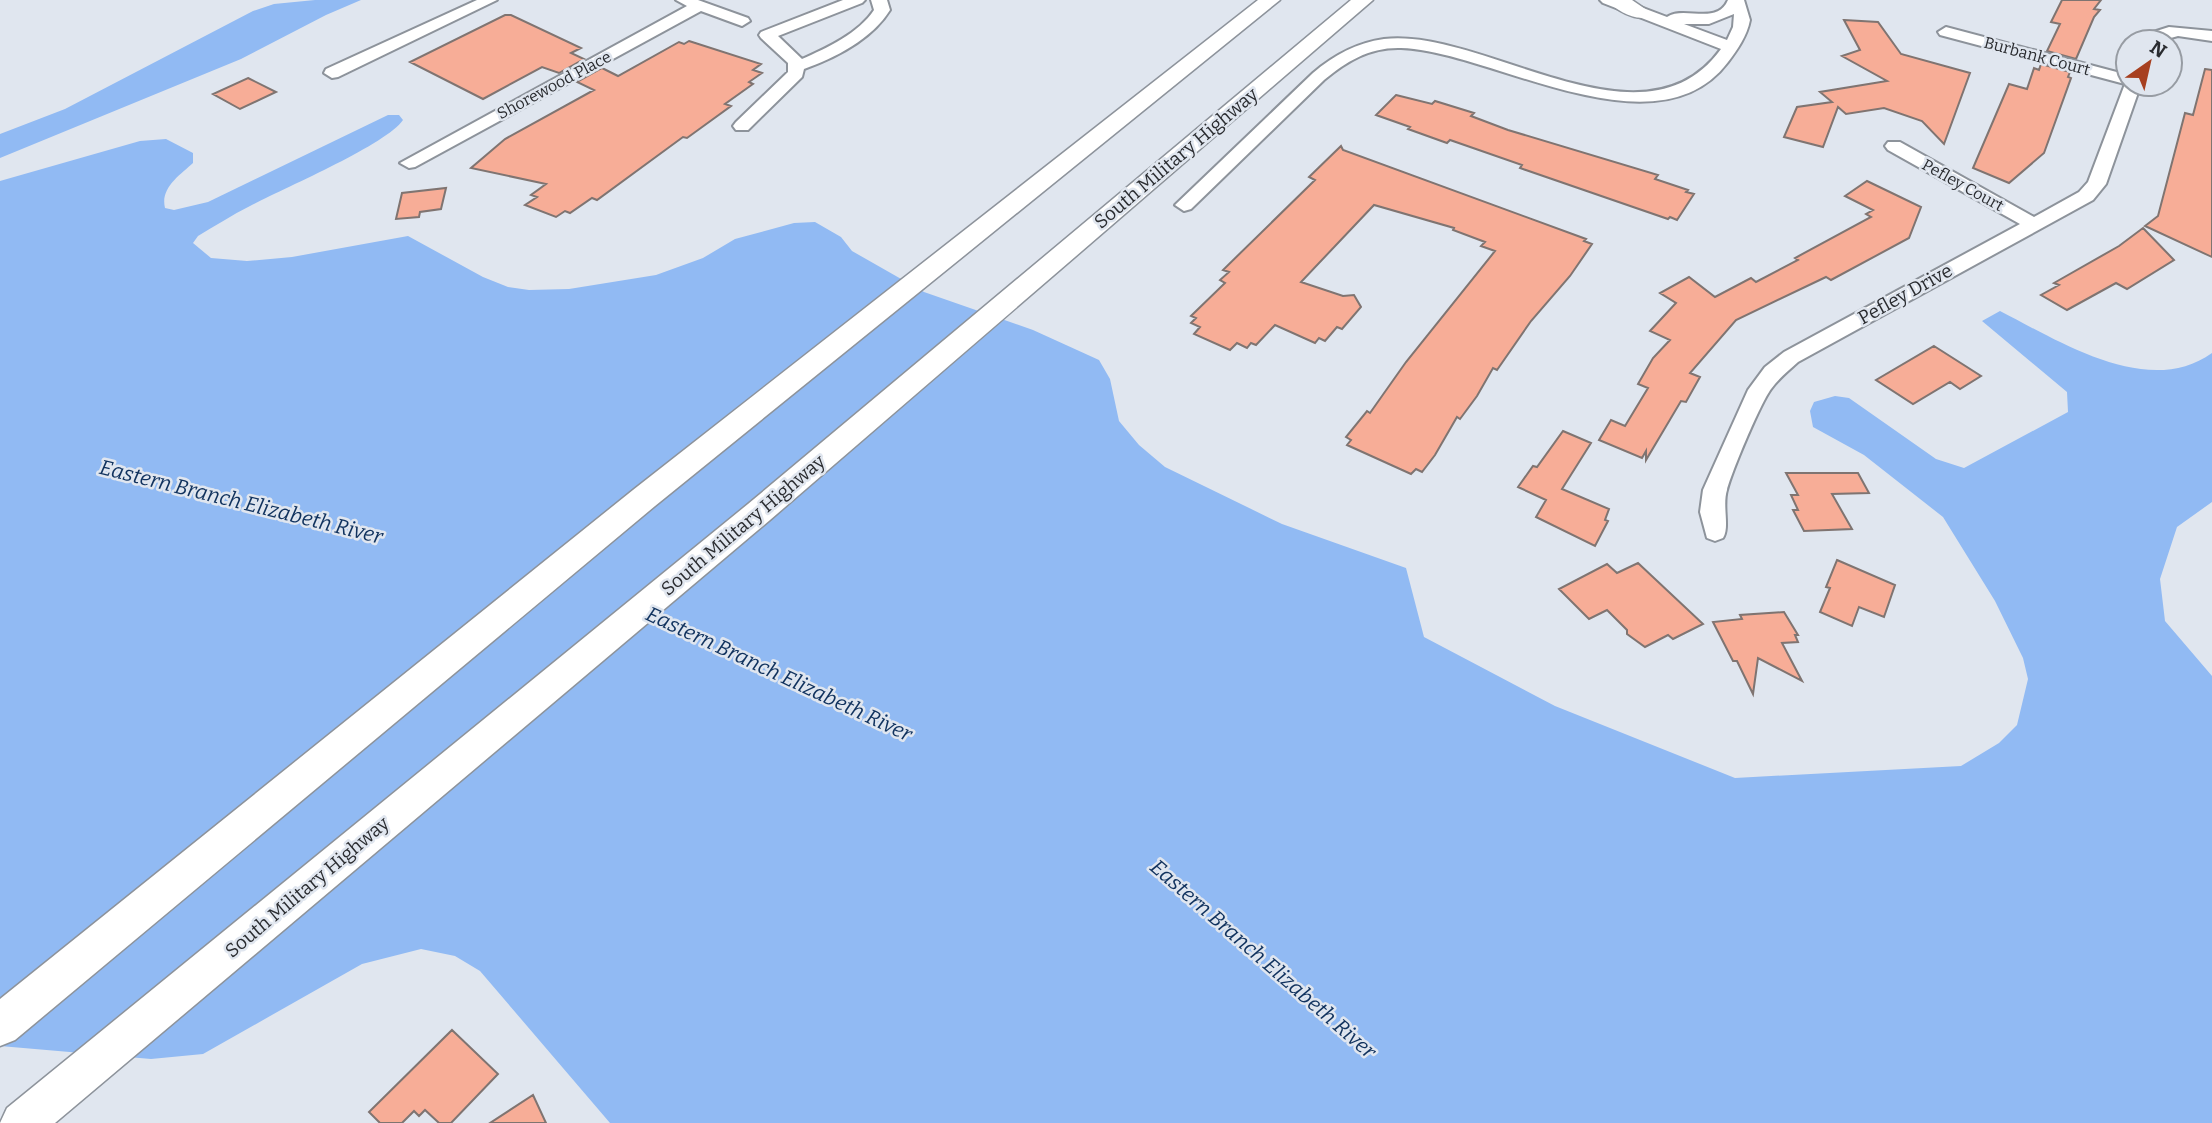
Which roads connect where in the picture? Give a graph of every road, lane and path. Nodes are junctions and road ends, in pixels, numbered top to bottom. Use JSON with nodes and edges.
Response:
{"nodes":[{"id":1,"x":489,"y":0,"type":"edge"},
{"id":2,"x":857,"y":0,"type":"edge"},
{"id":3,"x":878,"y":0,"type":"edge"},
{"id":4,"x":1270,"y":0,"type":"edge"},
{"id":5,"x":1363,"y":0,"type":"edge"},
{"id":6,"x":1380,"y":0,"type":"edge"},
{"id":7,"x":1608,"y":0,"type":"edge"},
{"id":8,"x":1617,"y":0,"type":"edge"},
{"id":9,"x":1737,"y":1,"type":"edge"},
{"id":10,"x":691,"y":4,"type":"edge"},
{"id":11,"x":1641,"y":13,"type":"junction"},
{"id":12,"x":742,"y":22,"type":"dead end"},
{"id":13,"x":1947,"y":32,"type":"dead end"},
{"id":14,"x":2184,"y":34,"type":"edge"},
{"id":15,"x":2212,"y":36,"type":"edge"},
{"id":16,"x":1311,"y":47,"type":"junction"},
{"id":17,"x":1730,"y":47,"type":"junction"},
{"id":18,"x":797,"y":66,"type":"junction"},
{"id":19,"x":332,"y":73,"type":"dead end"},
{"id":20,"x":2114,"y":76,"type":"edge"},
{"id":21,"x":2128,"y":98,"type":"edge"},
{"id":22,"x":742,"y":126,"type":"dead end"},
{"id":23,"x":1894,"y":146,"type":"dead end"},
{"id":24,"x":409,"y":163,"type":"dead end"},
{"id":25,"x":1184,"y":205,"type":"dead end"},
{"id":26,"x":2033,"y":224,"type":"junction"},
{"id":27,"x":1715,"y":532,"type":"dead end"},
{"id":28,"x":0,"y":1025,"type":"edge"},
{"id":29,"x":22,"y":1123,"type":"edge"}],
"edges":[{"from":1,"to":19,"type":"street"},
{"from":2,"to":18,"type":"street"},
{"from":3,"to":18,"type":"street"},
{"from":4,"to":28,"type":"main road"},
{"from":5,"to":16,"type":"main road","name":"South Military Highway"},
{"from":6,"to":16,"type":"main road"},
{"from":7,"to":11,"type":"street"},
{"from":8,"to":11,"type":"main road"},
{"from":9,"to":11,"type":"street"},
{"from":9,"to":17,"type":"street"},
{"from":10,"to":12,"type":"street"},
{"from":10,"to":24,"type":"street","name":"Shorewood Place"},
{"from":11,"to":17,"type":"street"},
{"from":13,"to":20,"type":"street","name":"Burbank Court"},
{"from":14,"to":15,"type":"street"},
{"from":16,"to":29,"type":"main road","name":"South Military Highway"},
{"from":17,"to":25,"type":"street"},
{"from":18,"to":22,"type":"street"},
{"from":21,"to":26,"type":"street","name":"Pefley Drive"},
{"from":23,"to":26,"type":"street","name":"Pefley Court"},
{"from":26,"to":27,"type":"street","name":"Pefley Drive"}]}
